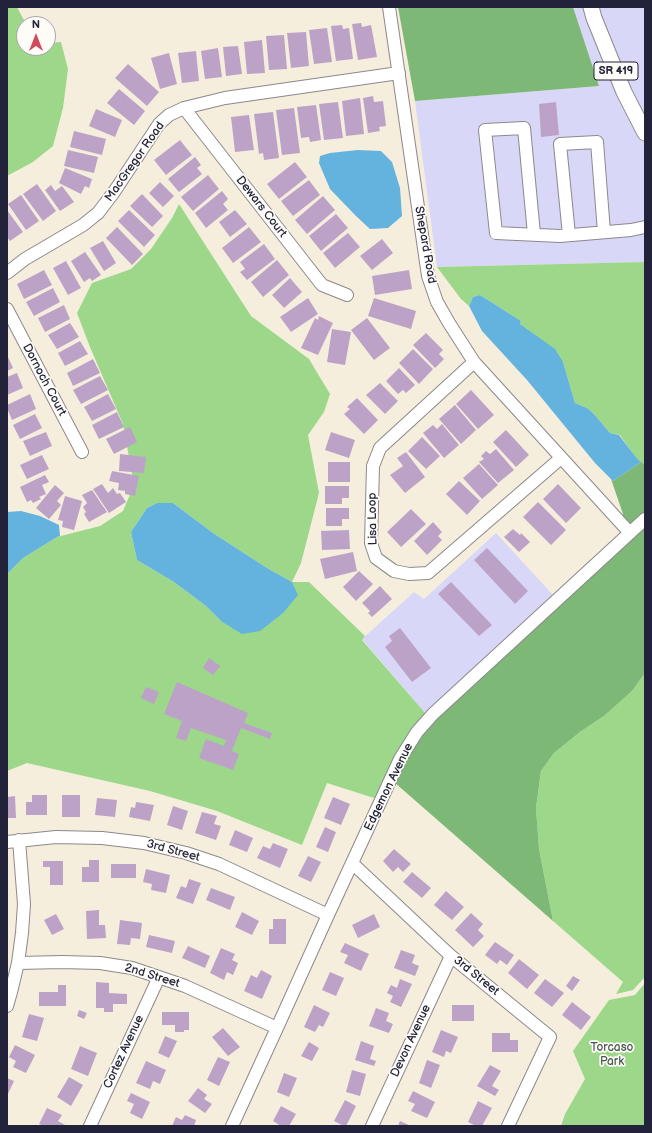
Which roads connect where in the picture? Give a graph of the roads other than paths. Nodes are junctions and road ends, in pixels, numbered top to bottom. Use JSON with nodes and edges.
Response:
{"nodes":[{"id":1,"x":389,"y":7,"type":"edge"},
{"id":2,"x":591,"y":7,"type":"edge"},
{"id":3,"x":399,"y":73,"type":"junction"},
{"id":4,"x":184,"y":108,"type":"junction"},
{"id":5,"x":645,"y":133,"type":"edge"},
{"id":6,"x":645,"y":227,"type":"edge"},
{"id":7,"x":604,"y":232,"type":"junction"},
{"id":8,"x":534,"y":234,"type":"junction"},
{"id":9,"x":569,"y":235,"type":"junction"},
{"id":10,"x":7,"y":273,"type":"edge"},
{"id":11,"x":347,"y":295,"type":"dead end"},
{"id":12,"x":7,"y":309,"type":"edge"},
{"id":13,"x":474,"y":362,"type":"junction"},
{"id":14,"x":82,"y":452,"type":"dead end"},
{"id":15,"x":561,"y":458,"type":"junction"},
{"id":16,"x":645,"y":519,"type":"edge"},
{"id":17,"x":630,"y":532,"type":"junction"},
{"id":18,"x":13,"y":841,"type":"edge"},
{"id":19,"x":352,"y":863,"type":"junction"},
{"id":20,"x":328,"y":915,"type":"junction"},
{"id":21,"x":451,"y":956,"type":"junction"},
{"id":22,"x":18,"y":963,"type":"junction"},
{"id":23,"x":158,"y":977,"type":"junction"},
{"id":24,"x":7,"y":1006,"type":"edge"},
{"id":25,"x":277,"y":1028,"type":"junction"},
{"id":26,"x":90,"y":1126,"type":"edge"},
{"id":27,"x":232,"y":1126,"type":"edge"},
{"id":28,"x":372,"y":1126,"type":"edge"},
{"id":29,"x":508,"y":1126,"type":"edge"}],
"edges":[{"from":1,"to":3,"type":"street","name":"Shepard Road"},
{"from":2,"to":5,"type":"main road","number":"SR 419"},
{"from":3,"to":4,"type":"street","name":"MacGregor Road"},
{"from":3,"to":13,"type":"street","name":"Shepard Road"},
{"from":4,"to":10,"type":"street","name":"MacGregor Road"},
{"from":4,"to":11,"type":"street","name":"Dewars Court"},
{"from":6,"to":7,"type":"street"},
{"from":7,"to":9,"type":"street"},
{"from":7,"to":9,"type":"street"},
{"from":8,"to":8,"type":"street"},
{"from":8,"to":9,"type":"street"},
{"from":12,"to":14,"type":"street","name":"Dornoch Court"},
{"from":13,"to":15,"type":"street","name":"Shepard Road"},
{"from":13,"to":15,"type":"street","name":"Lisa Loop"},
{"from":15,"to":17,"type":"street","name":"Shepard Road"},
{"from":16,"to":17,"type":"street","name":"Edgemon Avenue"},
{"from":17,"to":19,"type":"street","name":"Edgemon Avenue"},
{"from":18,"to":20,"type":"street","name":"3rd Street"},
{"from":18,"to":22,"type":"street"},
{"from":19,"to":20,"type":"street","name":"Edgemon Avenue"},
{"from":19,"to":21,"type":"street","name":"3rd Street"},
{"from":20,"to":25,"type":"street","name":"Edgemon Avenue"},
{"from":21,"to":28,"type":"street","name":"Devon Avenue"},
{"from":21,"to":29,"type":"street","name":"3rd Street"},
{"from":22,"to":23,"type":"street","name":"2nd Street"},
{"from":22,"to":24,"type":"street"},
{"from":23,"to":25,"type":"street","name":"2nd Street"},
{"from":23,"to":26,"type":"street","name":"Cortez Avenue"},
{"from":25,"to":27,"type":"street","name":"Edgemon Avenue"}]}
